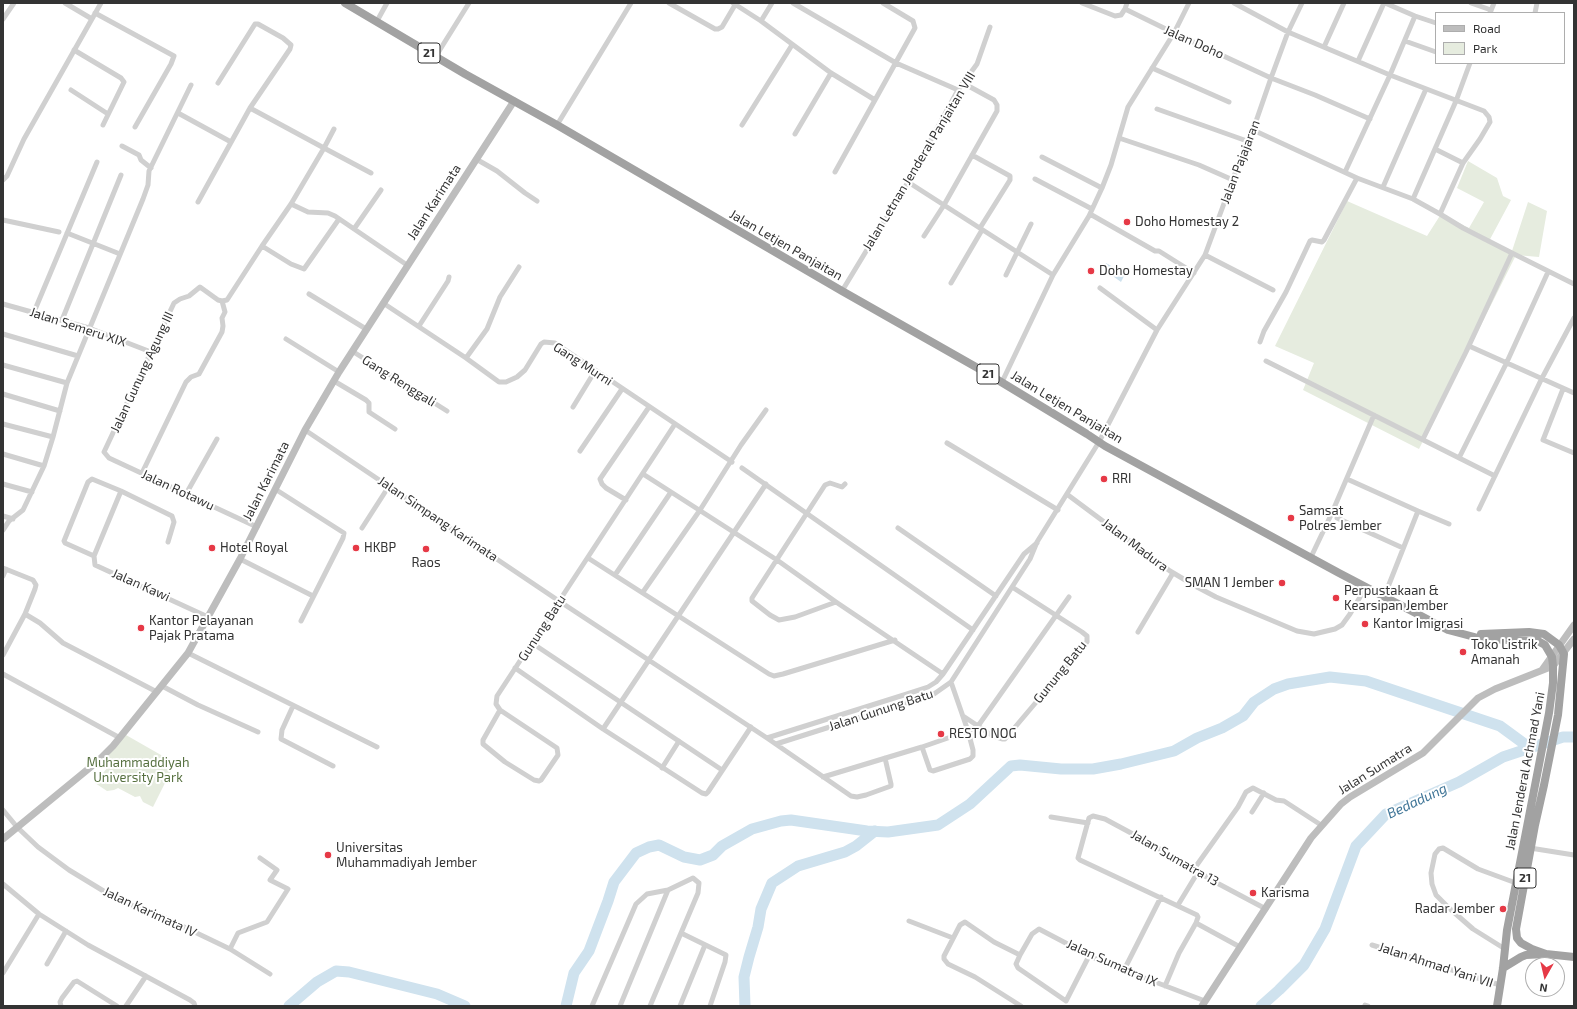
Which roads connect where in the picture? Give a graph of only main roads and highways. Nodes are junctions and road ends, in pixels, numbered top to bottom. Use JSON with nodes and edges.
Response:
{"nodes":[{"id":1,"x":345,"y":3,"type":"edge"},
{"id":2,"x":514,"y":102,"type":"junction"},
{"id":3,"x":1573,"y":626,"type":"edge"},
{"id":4,"x":1468,"y":636,"type":"junction"},
{"id":5,"x":1574,"y":639,"type":"edge"},
{"id":6,"x":1560,"y":645,"type":"junction"},
{"id":7,"x":1564,"y":654,"type":"junction"},
{"id":8,"x":1552,"y":657,"type":"junction"},
{"id":9,"x":1553,"y":666,"type":"junction"},
{"id":10,"x":1542,"y":670,"type":"junction"},
{"id":11,"x":1540,"y":784,"type":"junction"},
{"id":12,"x":3,"y":839,"type":"edge"},
{"id":13,"x":1546,"y":954,"type":"junction"},
{"id":14,"x":1574,"y":957,"type":"edge"},
{"id":15,"x":1503,"y":968,"type":"junction"},
{"id":16,"x":1203,"y":1004,"type":"edge"},
{"id":17,"x":1496,"y":1006,"type":"edge"}],
"edges":[{"from":1,"to":2,"type":"highway","number":"21"},
{"from":2,"to":4,"type":"highway","name":"Jalan Letjen Panjaitan","number":"21"},
{"from":2,"to":12,"type":"main road","name":"Jalan Karimata"},
{"from":3,"to":6,"type":"main road"},
{"from":4,"to":6,"type":"highway","number":"21"},
{"from":4,"to":8,"type":"highway","number":"21"},
{"from":5,"to":7,"type":"main road"},
{"from":6,"to":7,"type":"highway","number":"21"},
{"from":6,"to":8,"type":"main road"},
{"from":7,"to":9,"type":"main road"},
{"from":7,"to":11,"type":"highway","name":"Jalan Jenderal Achmad Yani","number":"21"},
{"from":8,"to":9,"type":"highway","name":"Jalan Jenderal Achmad Yani","number":"21"},
{"from":8,"to":10,"type":"main road"},
{"from":9,"to":10,"type":"main road","name":"Jalan Sumatra"},
{"from":9,"to":11,"type":"highway","name":"Jalan Jenderal Achmad Yani","number":"21"},
{"from":10,"to":16,"type":"main road","name":"Jalan Sumatra"},
{"from":11,"to":13,"type":"highway","name":"Jalan Jenderal Achmad Yani","number":"21"},
{"from":11,"to":15,"type":"highway","name":"Jalan Jenderal Achmad Yani","number":"21"},
{"from":13,"to":14,"type":"highway","number":"21"},
{"from":13,"to":15,"type":"highway","number":"21"},
{"from":15,"to":17,"type":"highway","name":"Jalan Jenderal Achmad Yani","number":"21"}]}
